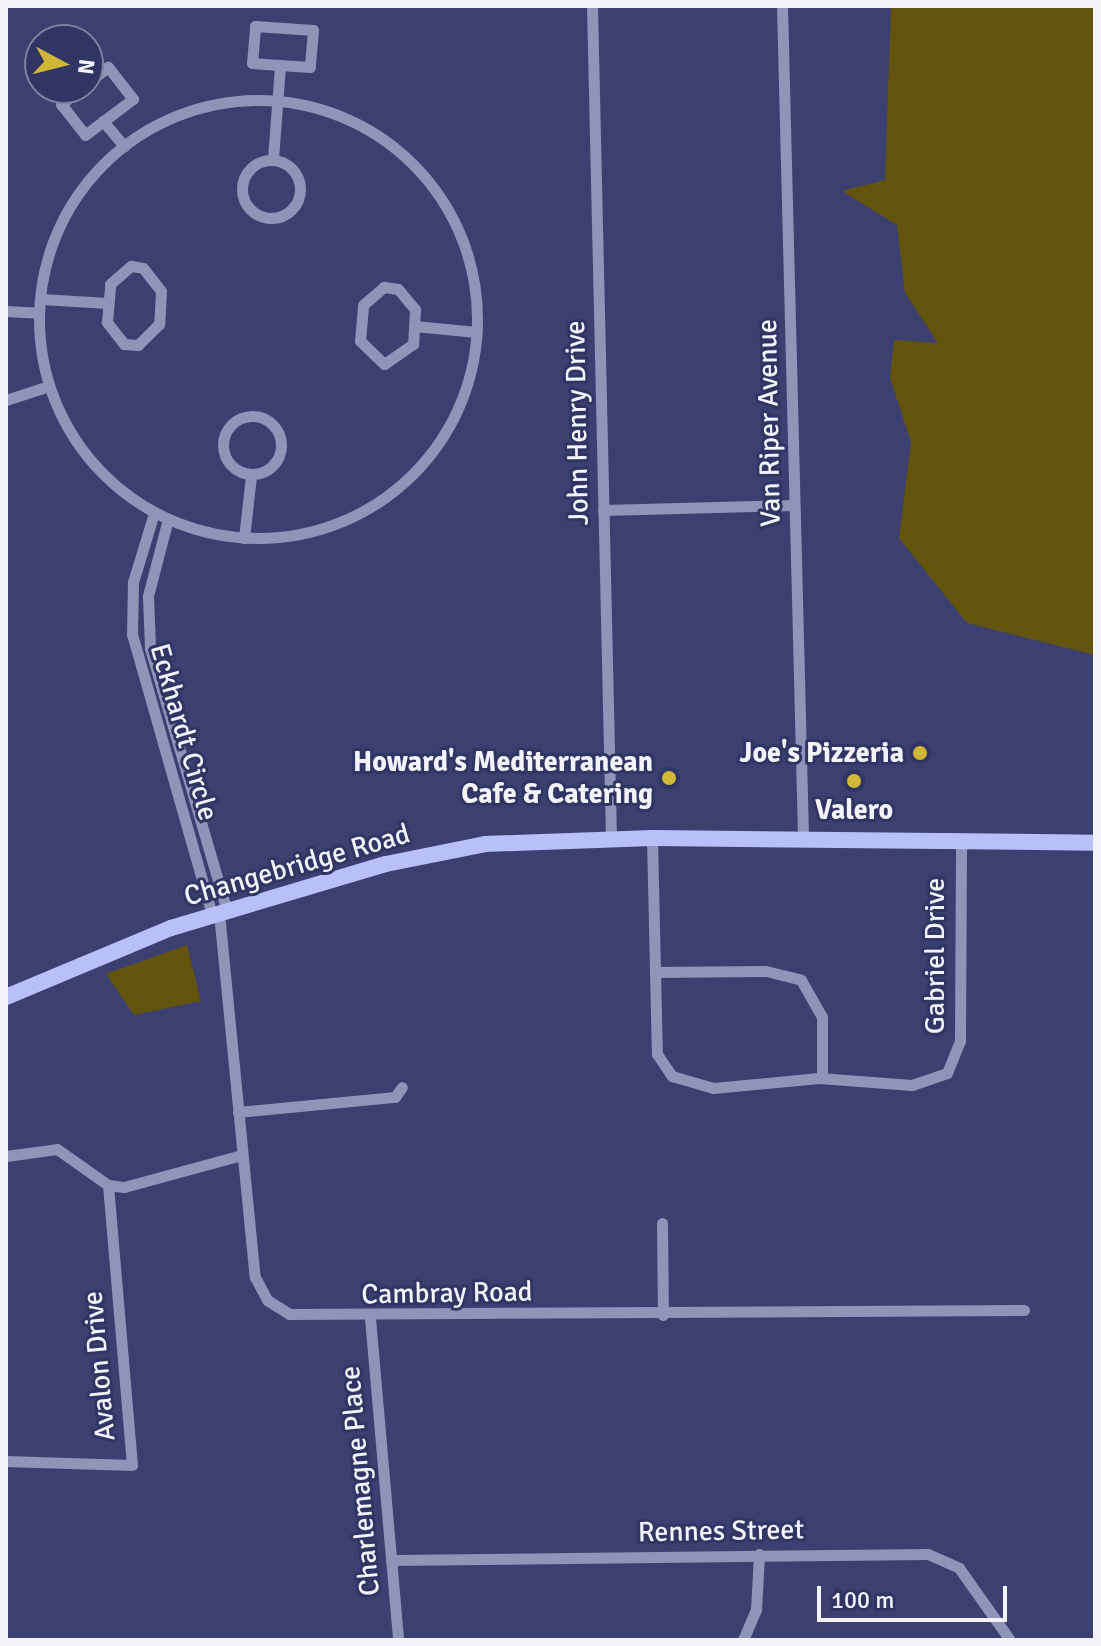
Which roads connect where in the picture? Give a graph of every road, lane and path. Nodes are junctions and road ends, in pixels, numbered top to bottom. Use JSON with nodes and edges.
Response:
{"nodes":[{"id":1,"x":592,"y":6,"type":"edge"},
{"id":2,"x":782,"y":6,"type":"edge"},
{"id":3,"x":280,"y":65,"type":"junction"},
{"id":4,"x":104,"y":70,"type":"edge"},
{"id":5,"x":278,"y":101,"type":"junction"},
{"id":6,"x":61,"y":104,"type":"edge"},
{"id":7,"x":103,"y":121,"type":"junction"},
{"id":8,"x":124,"y":146,"type":"junction"},
{"id":9,"x":273,"y":159,"type":"junction"},
{"id":10,"x":41,"y":299,"type":"junction"},
{"id":11,"x":108,"y":303,"type":"junction"},
{"id":12,"x":6,"y":311,"type":"edge"},
{"id":13,"x":39,"y":313,"type":"junction"},
{"id":14,"x":414,"y":326,"type":"junction"},
{"id":15,"x":477,"y":332,"type":"junction"},
{"id":16,"x":49,"y":386,"type":"junction"},
{"id":17,"x":6,"y":400,"type":"edge"},
{"id":18,"x":251,"y":476,"type":"junction"},
{"id":19,"x":794,"y":505,"type":"junction"},
{"id":20,"x":603,"y":510,"type":"junction"},
{"id":21,"x":154,"y":513,"type":"junction"},
{"id":22,"x":168,"y":519,"type":"junction"},
{"id":23,"x":244,"y":538,"type":"junction"},
{"id":24,"x":611,"y":838,"type":"junction"},
{"id":25,"x":652,"y":838,"type":"junction"},
{"id":26,"x":803,"y":838,"type":"junction"},
{"id":27,"x":961,"y":840,"type":"junction"},
{"id":28,"x":1095,"y":843,"type":"edge"},
{"id":29,"x":220,"y":913,"type":"junction"},
{"id":30,"x":655,"y":972,"type":"junction"},
{"id":31,"x":6,"y":997,"type":"edge"},
{"id":32,"x":822,"y":1078,"type":"junction"},
{"id":33,"x":402,"y":1087,"type":"dead end"},
{"id":34,"x":238,"y":1112,"type":"junction"},
{"id":35,"x":242,"y":1155,"type":"junction"},
{"id":36,"x":6,"y":1156,"type":"edge"},
{"id":37,"x":108,"y":1185,"type":"junction"},
{"id":38,"x":662,"y":1223,"type":"dead end"},
{"id":39,"x":1024,"y":1310,"type":"dead end"},
{"id":40,"x":663,"y":1315,"type":"junction"},
{"id":41,"x":370,"y":1318,"type":"junction"},
{"id":42,"x":6,"y":1461,"type":"edge"},
{"id":43,"x":759,"y":1554,"type":"junction"},
{"id":44,"x":391,"y":1560,"type":"junction"},
{"id":45,"x":398,"y":1640,"type":"edge"},
{"id":46,"x":743,"y":1640,"type":"edge"},
{"id":47,"x":1010,"y":1640,"type":"edge"}],
"edges":[{"from":1,"to":20,"type":"street","name":"John Henry Drive"},
{"from":2,"to":19,"type":"street","name":"Van Riper Avenue"},
{"from":3,"to":3,"type":"street"},
{"from":3,"to":5,"type":"street"},
{"from":4,"to":7,"type":"street"},
{"from":5,"to":8,"type":"street"},
{"from":5,"to":9,"type":"street"},
{"from":5,"to":15,"type":"street"},
{"from":6,"to":7,"type":"street"},
{"from":7,"to":8,"type":"street"},
{"from":8,"to":10,"type":"street"},
{"from":9,"to":9,"type":"street"},
{"from":10,"to":11,"type":"street"},
{"from":10,"to":13,"type":"street"},
{"from":11,"to":11,"type":"street"},
{"from":12,"to":13,"type":"street"},
{"from":13,"to":16,"type":"street"},
{"from":14,"to":14,"type":"street"},
{"from":14,"to":15,"type":"street"},
{"from":15,"to":23,"type":"street"},
{"from":16,"to":17,"type":"street"},
{"from":16,"to":21,"type":"street"},
{"from":18,"to":18,"type":"street"},
{"from":18,"to":23,"type":"street"},
{"from":19,"to":20,"type":"street"},
{"from":19,"to":26,"type":"street","name":"Van Riper Avenue"},
{"from":20,"to":24,"type":"street","name":"John Henry Drive"},
{"from":21,"to":22,"type":"street"},
{"from":21,"to":29,"type":"street","name":"Eckhardt Circle"},
{"from":22,"to":23,"type":"street"},
{"from":22,"to":29,"type":"street","name":"Eckhardt Circle"},
{"from":24,"to":25,"type":"main road","name":"Changebridge Road"},
{"from":24,"to":29,"type":"main road","name":"Changebridge Road"},
{"from":25,"to":26,"type":"main road","name":"Changebridge Road"},
{"from":25,"to":30,"type":"street","name":"Gabriel Drive"},
{"from":26,"to":27,"type":"main road","name":"Changebridge Road"},
{"from":27,"to":28,"type":"main road","name":"Changebridge Road"},
{"from":27,"to":32,"type":"street","name":"Gabriel Drive"},
{"from":29,"to":31,"type":"main road","name":"Changebridge Road"},
{"from":29,"to":34,"type":"street","name":"Cambray Road"},
{"from":30,"to":32,"type":"street"},
{"from":30,"to":32,"type":"street","name":"Gabriel Drive"},
{"from":33,"to":34,"type":"street"},
{"from":34,"to":35,"type":"street","name":"Cambray Road"},
{"from":35,"to":37,"type":"street"},
{"from":35,"to":41,"type":"street","name":"Cambray Road"},
{"from":36,"to":37,"type":"street"},
{"from":37,"to":42,"type":"street","name":"Avalon Drive"},
{"from":38,"to":40,"type":"street"},
{"from":39,"to":40,"type":"street","name":"Cambray Road"},
{"from":40,"to":41,"type":"street","name":"Cambray Road"},
{"from":41,"to":44,"type":"street","name":"Charlemagne Place"},
{"from":43,"to":44,"type":"street","name":"Rennes Street"},
{"from":43,"to":46,"type":"street"},
{"from":43,"to":47,"type":"street","name":"Rennes Street"},
{"from":44,"to":45,"type":"street","name":"Charlemagne Place"}]}
